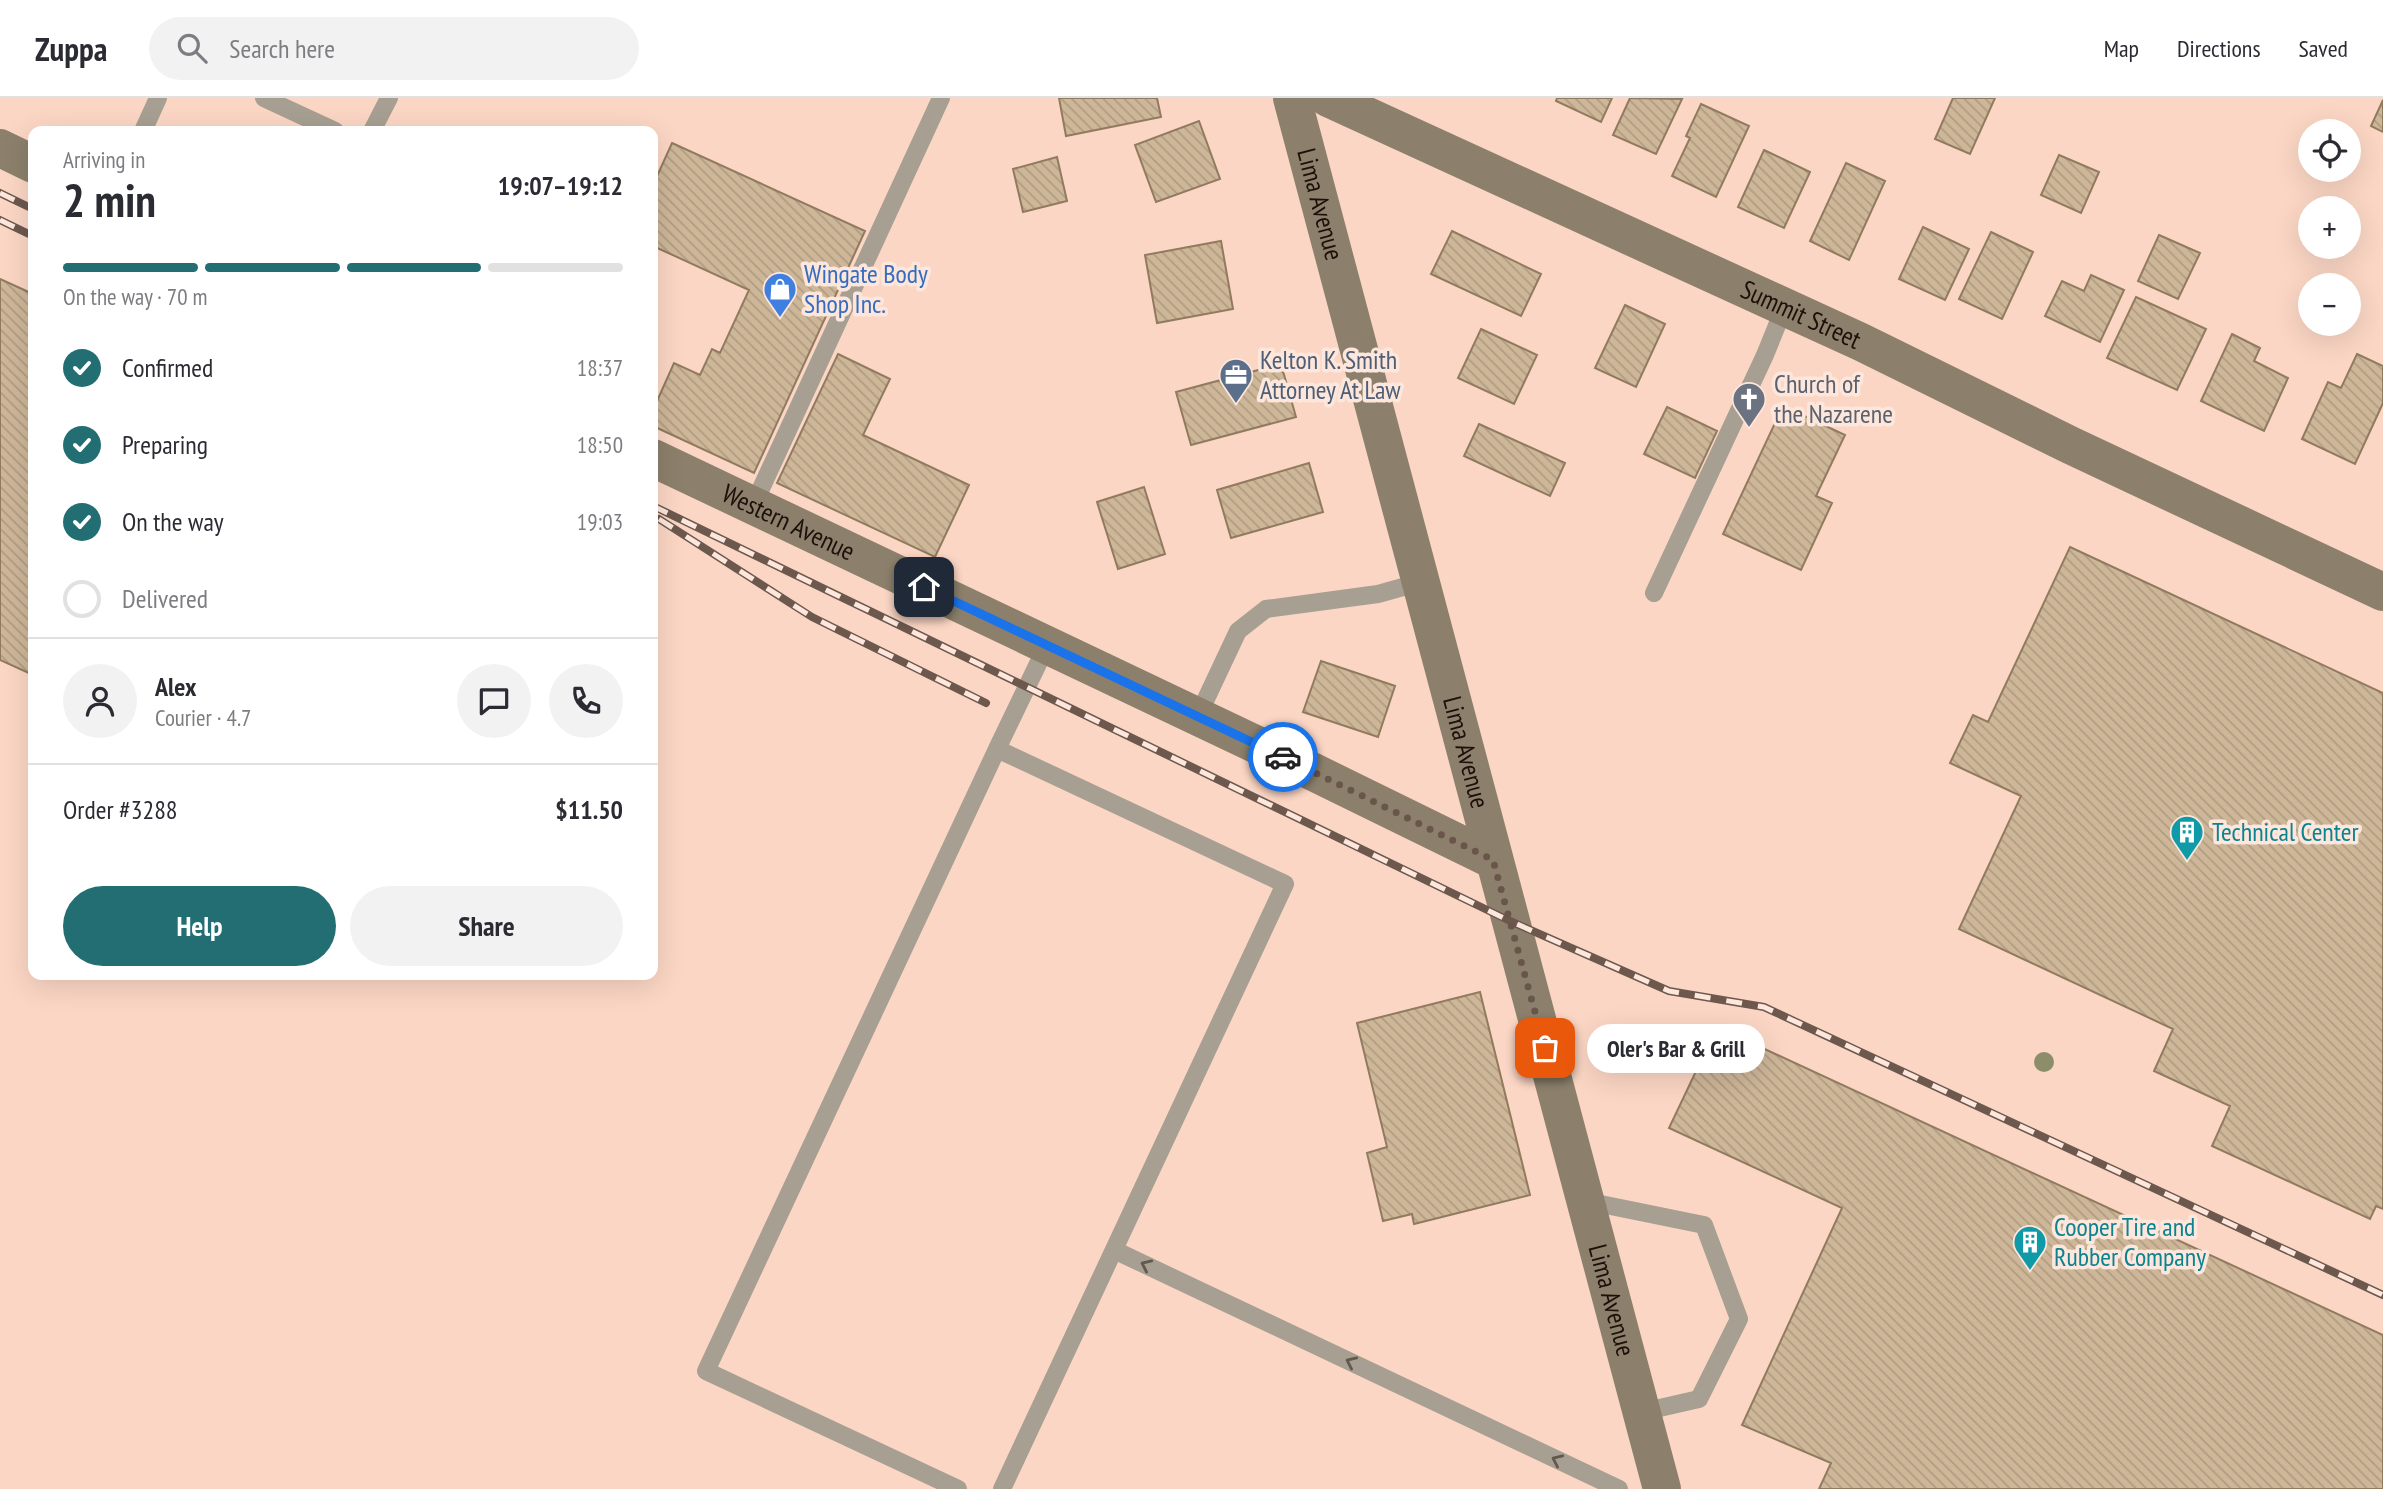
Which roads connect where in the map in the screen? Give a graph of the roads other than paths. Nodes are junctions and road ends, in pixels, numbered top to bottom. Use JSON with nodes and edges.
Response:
{"nodes":[{"id":1,"x":158,"y":98,"type":"edge"},
{"id":2,"x":264,"y":98,"type":"edge"},
{"id":3,"x":389,"y":98,"type":"edge"},
{"id":4,"x":941,"y":98,"type":"edge"},
{"id":5,"x":1292,"y":98,"type":"edge"},
{"id":6,"x":1328,"y":98,"type":"edge"},
{"id":7,"x":145,"y":126,"type":"edge"},
{"id":8,"x":324,"y":126,"type":"edge"},
{"id":9,"x":375,"y":126,"type":"edge"},
{"id":10,"x":0,"y":148,"type":"edge"},
{"id":11,"x":28,"y":161,"type":"edge"},
{"id":12,"x":1784,"y":308,"type":"junction"},
{"id":13,"x":658,"y":460,"type":"edge"},
{"id":14,"x":753,"y":506,"type":"junction"},
{"id":15,"x":1421,"y":582,"type":"junction"},
{"id":16,"x":1654,"y":593,"type":"dead end"},
{"id":17,"x":2383,"y":593,"type":"edge"},
{"id":18,"x":1047,"y":645,"type":"junction"},
{"id":19,"x":1198,"y":716,"type":"junction"},
{"id":20,"x":997,"y":749,"type":"junction"},
{"id":21,"x":1493,"y":860,"type":"junction"},
{"id":22,"x":1586,"y":1201,"type":"junction"},
{"id":23,"x":1114,"y":1250,"type":"junction"},
{"id":24,"x":1642,"y":1412,"type":"junction"},
{"id":25,"x":958,"y":1489,"type":"edge"},
{"id":26,"x":1002,"y":1489,"type":"edge"},
{"id":27,"x":1619,"y":1489,"type":"edge"},
{"id":28,"x":1662,"y":1489,"type":"edge"}],
"edges":[{"from":1,"to":7,"type":"lane"},
{"from":2,"to":8,"type":"lane"},
{"from":3,"to":9,"type":"lane"},
{"from":4,"to":14,"type":"lane"},
{"from":5,"to":15,"type":"main road","name":"Lima Avenue"},
{"from":6,"to":12,"type":"main road","name":"Summit Street"},
{"from":10,"to":11,"type":"main road"},
{"from":12,"to":16,"type":"lane"},
{"from":12,"to":17,"type":"main road","name":"Summit Street"},
{"from":13,"to":14,"type":"main road","name":"Western Avenue"},
{"from":14,"to":18,"type":"main road","name":"Western Avenue"},
{"from":15,"to":19,"type":"lane"},
{"from":15,"to":21,"type":"main road","name":"Lima Avenue"},
{"from":18,"to":19,"type":"main road","name":"Western Avenue"},
{"from":18,"to":20,"type":"lane"},
{"from":19,"to":21,"type":"main road","name":"Western Avenue"},
{"from":20,"to":23,"type":"lane"},
{"from":20,"to":25,"type":"lane"},
{"from":21,"to":22,"type":"main road","name":"Lima Avenue"},
{"from":22,"to":24,"type":"main road","name":"Lima Avenue"},
{"from":22,"to":24,"type":"lane"},
{"from":23,"to":26,"type":"lane"},
{"from":27,"to":23,"type":"lane","one_way":true},
{"from":24,"to":28,"type":"main road","name":"Lima Avenue"}]}
